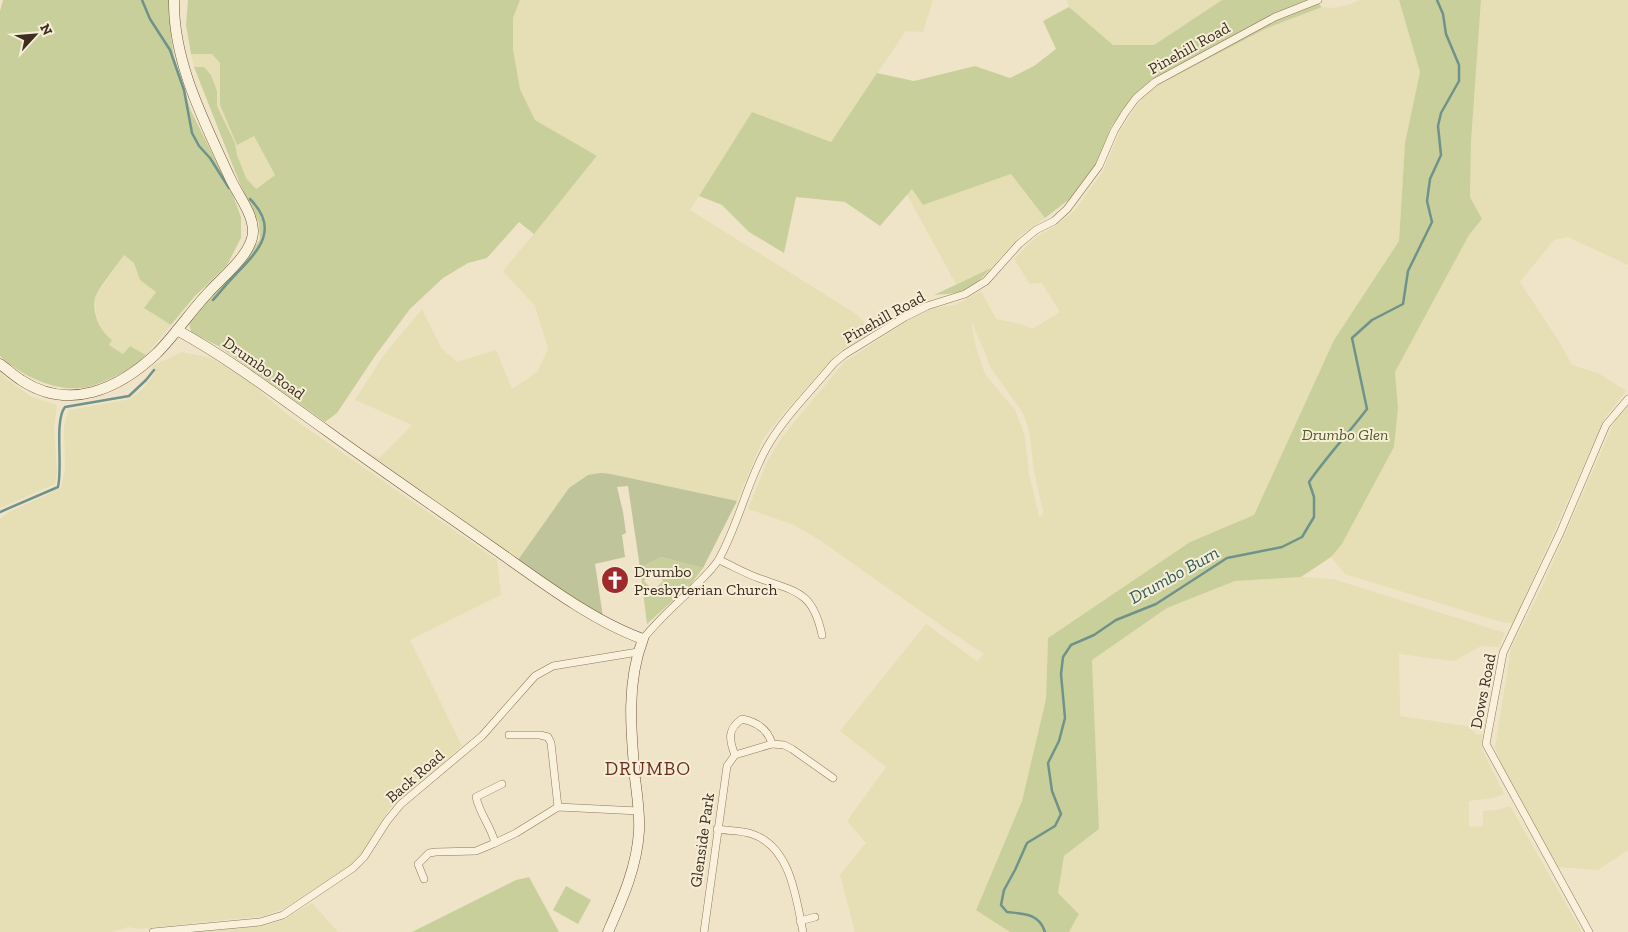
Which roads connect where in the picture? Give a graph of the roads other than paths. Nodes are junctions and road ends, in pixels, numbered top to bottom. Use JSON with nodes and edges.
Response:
{"nodes":[{"id":1,"x":174,"y":0,"type":"edge"},
{"id":2,"x":1318,"y":0,"type":"edge"},
{"id":3,"x":177,"y":330,"type":"junction"},
{"id":4,"x":0,"y":364,"type":"edge"},
{"id":5,"x":1628,"y":399,"type":"edge"},
{"id":6,"x":718,"y":560,"type":"junction"},
{"id":7,"x":822,"y":635,"type":"dead end"},
{"id":8,"x":643,"y":639,"type":"junction"},
{"id":9,"x":638,"y":652,"type":"junction"},
{"id":10,"x":509,"y":735,"type":"dead end"},
{"id":11,"x":772,"y":744,"type":"junction"},
{"id":12,"x":735,"y":755,"type":"junction"},
{"id":13,"x":833,"y":778,"type":"dead end"},
{"id":14,"x":502,"y":784,"type":"dead end"},
{"id":15,"x":558,"y":807,"type":"junction"},
{"id":16,"x":639,"y":811,"type":"junction"},
{"id":17,"x":717,"y":829,"type":"junction"},
{"id":18,"x":495,"y":843,"type":"junction"},
{"id":19,"x":424,"y":879,"type":"dead end"},
{"id":20,"x":815,"y":917,"type":"dead end"},
{"id":21,"x":800,"y":921,"type":"junction"},
{"id":22,"x":153,"y":932,"type":"edge"},
{"id":23,"x":608,"y":932,"type":"edge"},
{"id":24,"x":704,"y":932,"type":"edge"},
{"id":25,"x":803,"y":932,"type":"edge"},
{"id":26,"x":1589,"y":932,"type":"edge"}],
"edges":[{"from":1,"to":3,"type":"street"},
{"from":2,"to":6,"type":"street","name":"Pinehill Road"},
{"from":3,"to":4,"type":"street"},
{"from":3,"to":8,"type":"street","name":"Drumbo Road"},
{"from":5,"to":26,"type":"street","name":"Dows Road"},
{"from":6,"to":7,"type":"street"},
{"from":6,"to":8,"type":"street","name":"Pinehill Road"},
{"from":8,"to":9,"type":"street"},
{"from":9,"to":16,"type":"street"},
{"from":9,"to":22,"type":"street","name":"Back Road"},
{"from":10,"to":15,"type":"street"},
{"from":11,"to":12,"type":"street"},
{"from":11,"to":12,"type":"street"},
{"from":11,"to":13,"type":"street"},
{"from":12,"to":17,"type":"street","name":"Glenside Park"},
{"from":14,"to":18,"type":"street"},
{"from":15,"to":16,"type":"street"},
{"from":15,"to":18,"type":"street"},
{"from":16,"to":23,"type":"street"},
{"from":17,"to":21,"type":"street"},
{"from":17,"to":24,"type":"street","name":"Glenside Park"},
{"from":18,"to":19,"type":"street"},
{"from":20,"to":21,"type":"street"},
{"from":21,"to":25,"type":"street"}]}
